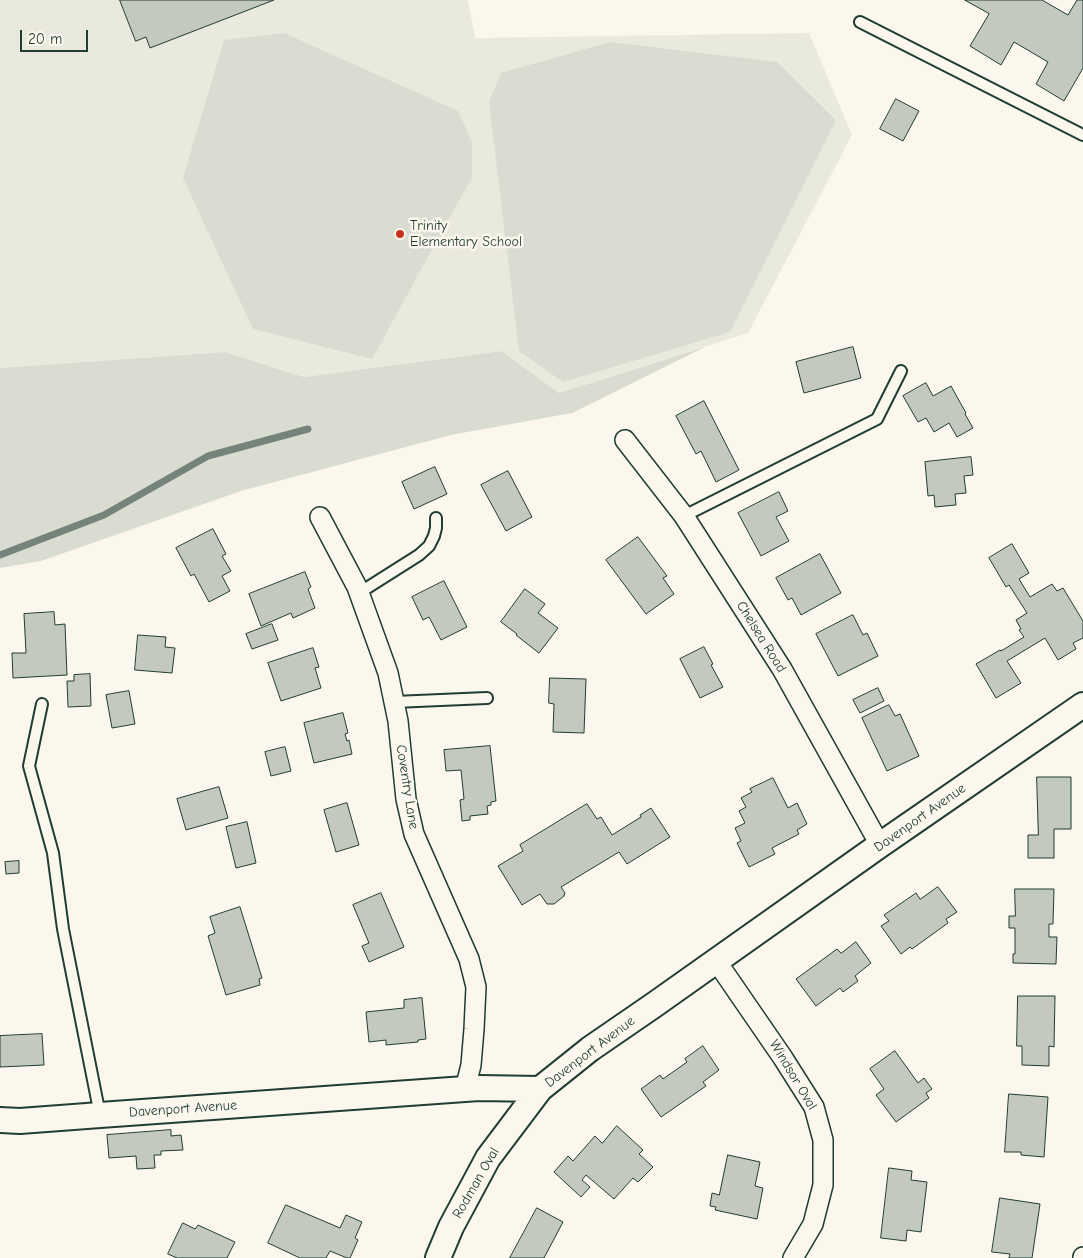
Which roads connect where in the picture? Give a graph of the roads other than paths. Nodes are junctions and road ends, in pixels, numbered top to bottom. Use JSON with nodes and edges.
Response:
{"nodes":[{"id":1,"x":860,"y":22,"type":"dead end"},
{"id":2,"x":1083,"y":135,"type":"edge"},
{"id":3,"x":901,"y":371,"type":"dead end"},
{"id":4,"x":625,"y":440,"type":"dead end"},
{"id":5,"x":320,"y":516,"type":"dead end"},
{"id":6,"x":684,"y":516,"type":"junction"},
{"id":7,"x":436,"y":518,"type":"dead end"},
{"id":8,"x":359,"y":593,"type":"junction"},
{"id":9,"x":487,"y":698,"type":"dead end"},
{"id":10,"x":394,"y":702,"type":"junction"},
{"id":11,"x":42,"y":704,"type":"dead end"},
{"id":12,"x":1083,"y":705,"type":"edge"},
{"id":13,"x":880,"y":846,"type":"junction"},
{"id":14,"x":717,"y":962,"type":"junction"},
{"id":15,"x":465,"y":1088,"type":"junction"},
{"id":16,"x":540,"y":1089,"type":"junction"},
{"id":17,"x":100,"y":1115,"type":"junction"},
{"id":18,"x":0,"y":1120,"type":"edge"},
{"id":19,"x":438,"y":1258,"type":"edge"},
{"id":20,"x":793,"y":1258,"type":"edge"}],
"edges":[{"from":1,"to":2,"type":"lane"},
{"from":3,"to":6,"type":"lane"},
{"from":4,"to":6,"type":"street","name":"Chelsea Road"},
{"from":5,"to":8,"type":"street","name":"Coventry Lane"},
{"from":6,"to":13,"type":"street","name":"Chelsea Road"},
{"from":7,"to":8,"type":"lane"},
{"from":8,"to":10,"type":"street","name":"Coventry Lane"},
{"from":9,"to":10,"type":"lane"},
{"from":10,"to":15,"type":"street","name":"Coventry Lane"},
{"from":11,"to":17,"type":"lane"},
{"from":12,"to":13,"type":"street","name":"Davenport Avenue"},
{"from":13,"to":14,"type":"street","name":"Davenport Avenue"},
{"from":14,"to":16,"type":"street","name":"Davenport Avenue"},
{"from":14,"to":20,"type":"street","name":"Windsor Oval"},
{"from":15,"to":16,"type":"street","name":"Davenport Avenue"},
{"from":15,"to":17,"type":"street","name":"Davenport Avenue"},
{"from":16,"to":19,"type":"street","name":"Rodman Oval"},
{"from":17,"to":18,"type":"street","name":"Davenport Avenue"}]}
